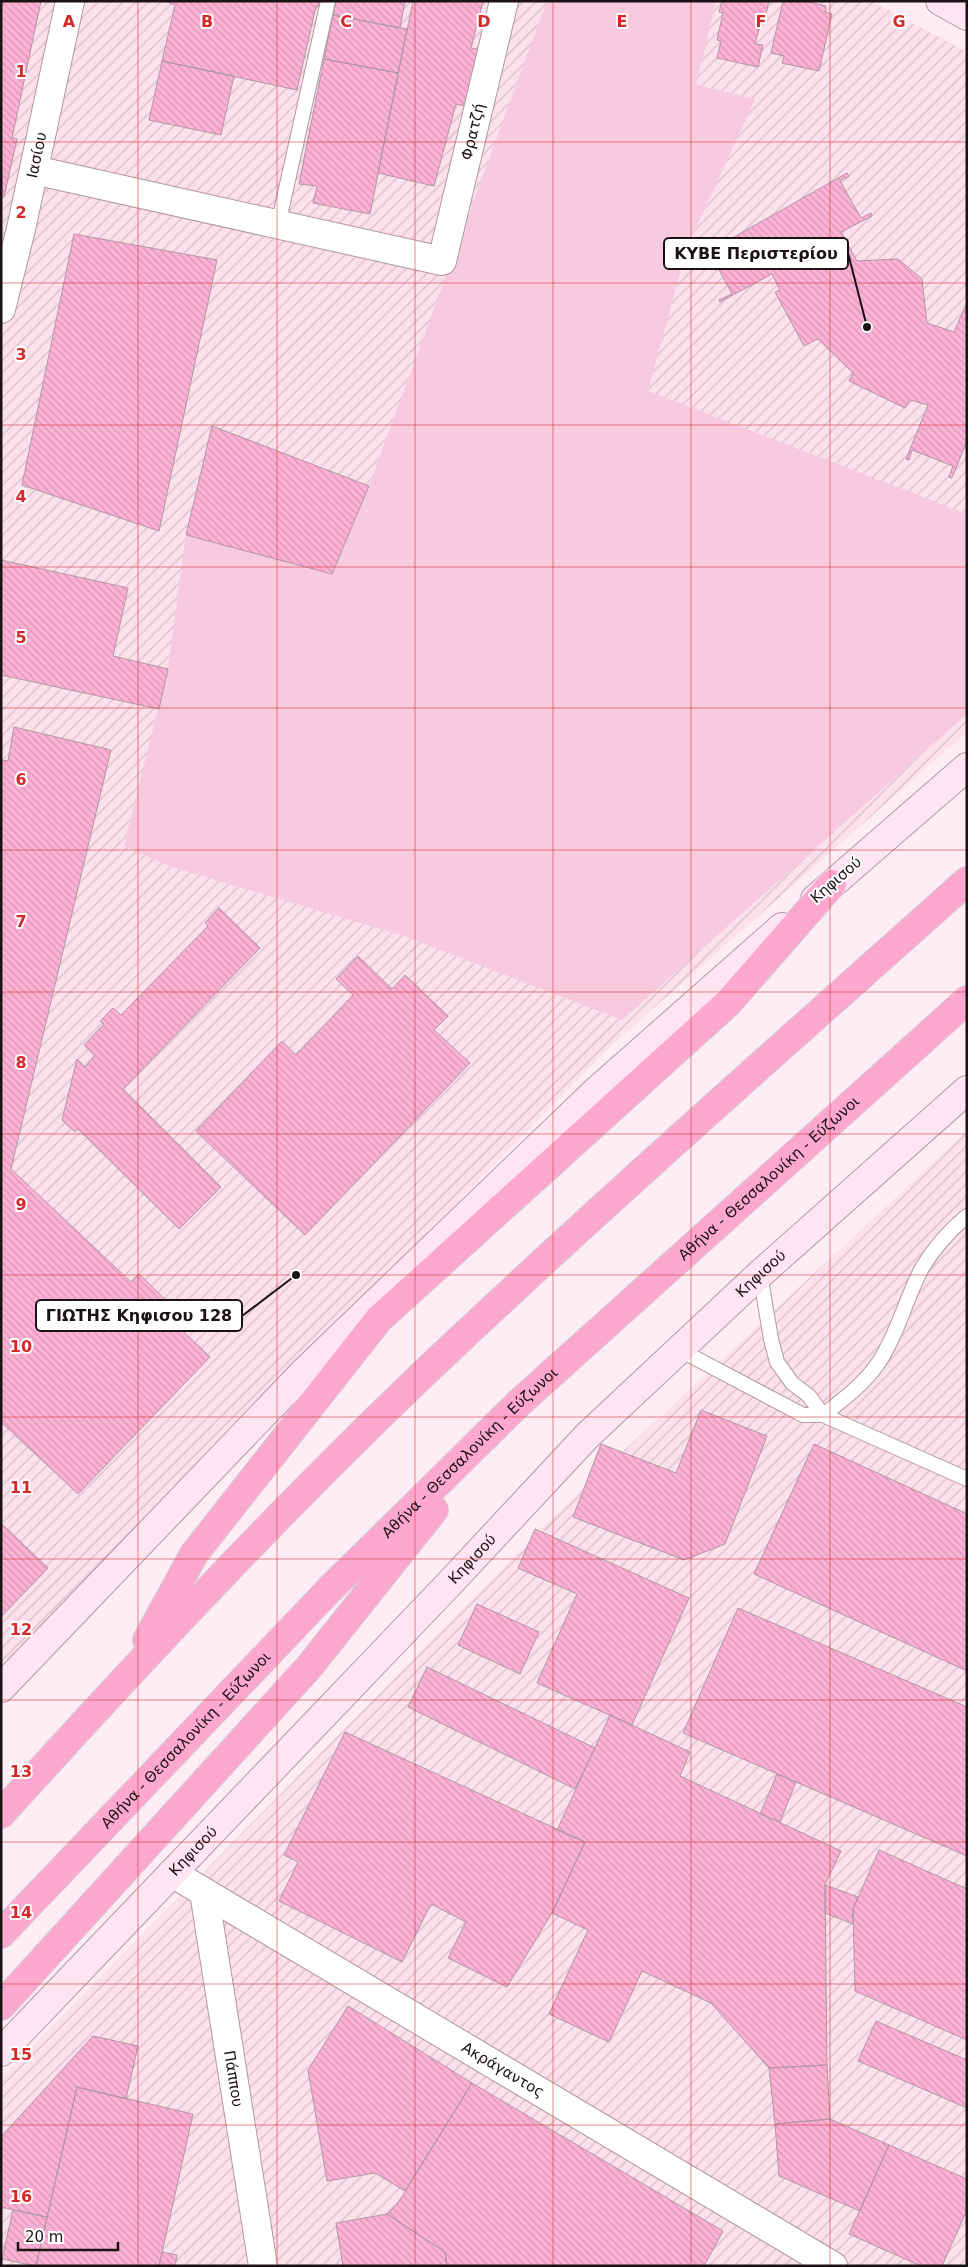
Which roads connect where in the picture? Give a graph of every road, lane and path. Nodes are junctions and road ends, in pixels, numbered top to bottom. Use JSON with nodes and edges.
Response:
{"nodes":[{"id":1,"x":70,"y":1,"type":"edge"},
{"id":2,"x":328,"y":1,"type":"edge"},
{"id":3,"x":504,"y":1,"type":"edge"},
{"id":4,"x":940,"y":1,"type":"edge"},
{"id":5,"x":967,"y":16,"type":"edge"},
{"id":6,"x":34,"y":170,"type":"junction"},
{"id":7,"x":278,"y":225,"type":"junction"},
{"id":8,"x":11,"y":226,"type":"edge"},
{"id":9,"x":1,"y":309,"type":"edge"},
{"id":10,"x":967,"y":766,"type":"edge"},
{"id":11,"x":967,"y":881,"type":"edge"},
{"id":12,"x":832,"y":884,"type":"junction"},
{"id":13,"x":967,"y":1000,"type":"edge"},
{"id":14,"x":967,"y":1090,"type":"edge"},
{"id":15,"x":967,"y":1216,"type":"edge"},
{"id":16,"x":760,"y":1274,"type":"junction"},
{"id":17,"x":678,"y":1349,"type":"junction"},
{"id":18,"x":519,"y":1403,"type":"junction"},
{"id":19,"x":823,"y":1415,"type":"junction"},
{"id":20,"x":967,"y":1479,"type":"edge"},
{"id":21,"x":130,"y":1672,"type":"junction"},
{"id":22,"x":1,"y":1688,"type":"edge"},
{"id":23,"x":1,"y":1814,"type":"edge"},
{"id":24,"x":172,"y":1873,"type":"junction"},
{"id":25,"x":204,"y":1892,"type":"junction"},
{"id":26,"x":1,"y":1934,"type":"edge"},
{"id":27,"x":1,"y":2006,"type":"edge"},
{"id":28,"x":1,"y":2052,"type":"edge"},
{"id":29,"x":263,"y":2266,"type":"edge"},
{"id":30,"x":833,"y":2266,"type":"edge"}],
"edges":[{"from":1,"to":6,"type":"street","name":"Ιασίου"},
{"from":2,"to":7,"type":"lane"},
{"from":3,"to":7,"type":"street","name":"Φρατζή"},
{"from":4,"to":5,"type":"main road"},
{"from":6,"to":7,"type":"street"},
{"from":6,"to":8,"type":"street","name":"Ιασίου"},
{"from":8,"to":9,"type":"street","name":"Ιασίου"},
{"from":10,"to":12,"type":"main road","name":"Κηφισού"},
{"from":11,"to":21,"type":"highway"},
{"from":12,"to":21,"type":"highway"},
{"from":12,"to":22,"type":"main road","name":"Κηφισού"},
{"from":13,"to":18,"type":"highway","name":"Αθήνα - Θεσσαλονίκη - Εύζωνοι"},
{"from":14,"to":16,"type":"main road","name":"Κηφισού"},
{"from":15,"to":19,"type":"lane"},
{"from":16,"to":17,"type":"main road","name":"Κηφισού"},
{"from":16,"to":19,"type":"lane"},
{"from":17,"to":19,"type":"lane"},
{"from":17,"to":24,"type":"main road","name":"Κηφισού"},
{"from":18,"to":26,"type":"highway","name":"Αθήνα - Θεσσαλονίκη - Εύζωνοι"},
{"from":18,"to":27,"type":"highway"},
{"from":19,"to":20,"type":"lane"},
{"from":21,"to":23,"type":"highway"},
{"from":24,"to":25,"type":"street","name":"Ακράγαντος"},
{"from":24,"to":28,"type":"main road","name":"Κηφισού"},
{"from":25,"to":29,"type":"street","name":"Πάππου"},
{"from":25,"to":30,"type":"street","name":"Ακράγαντος"}]}
